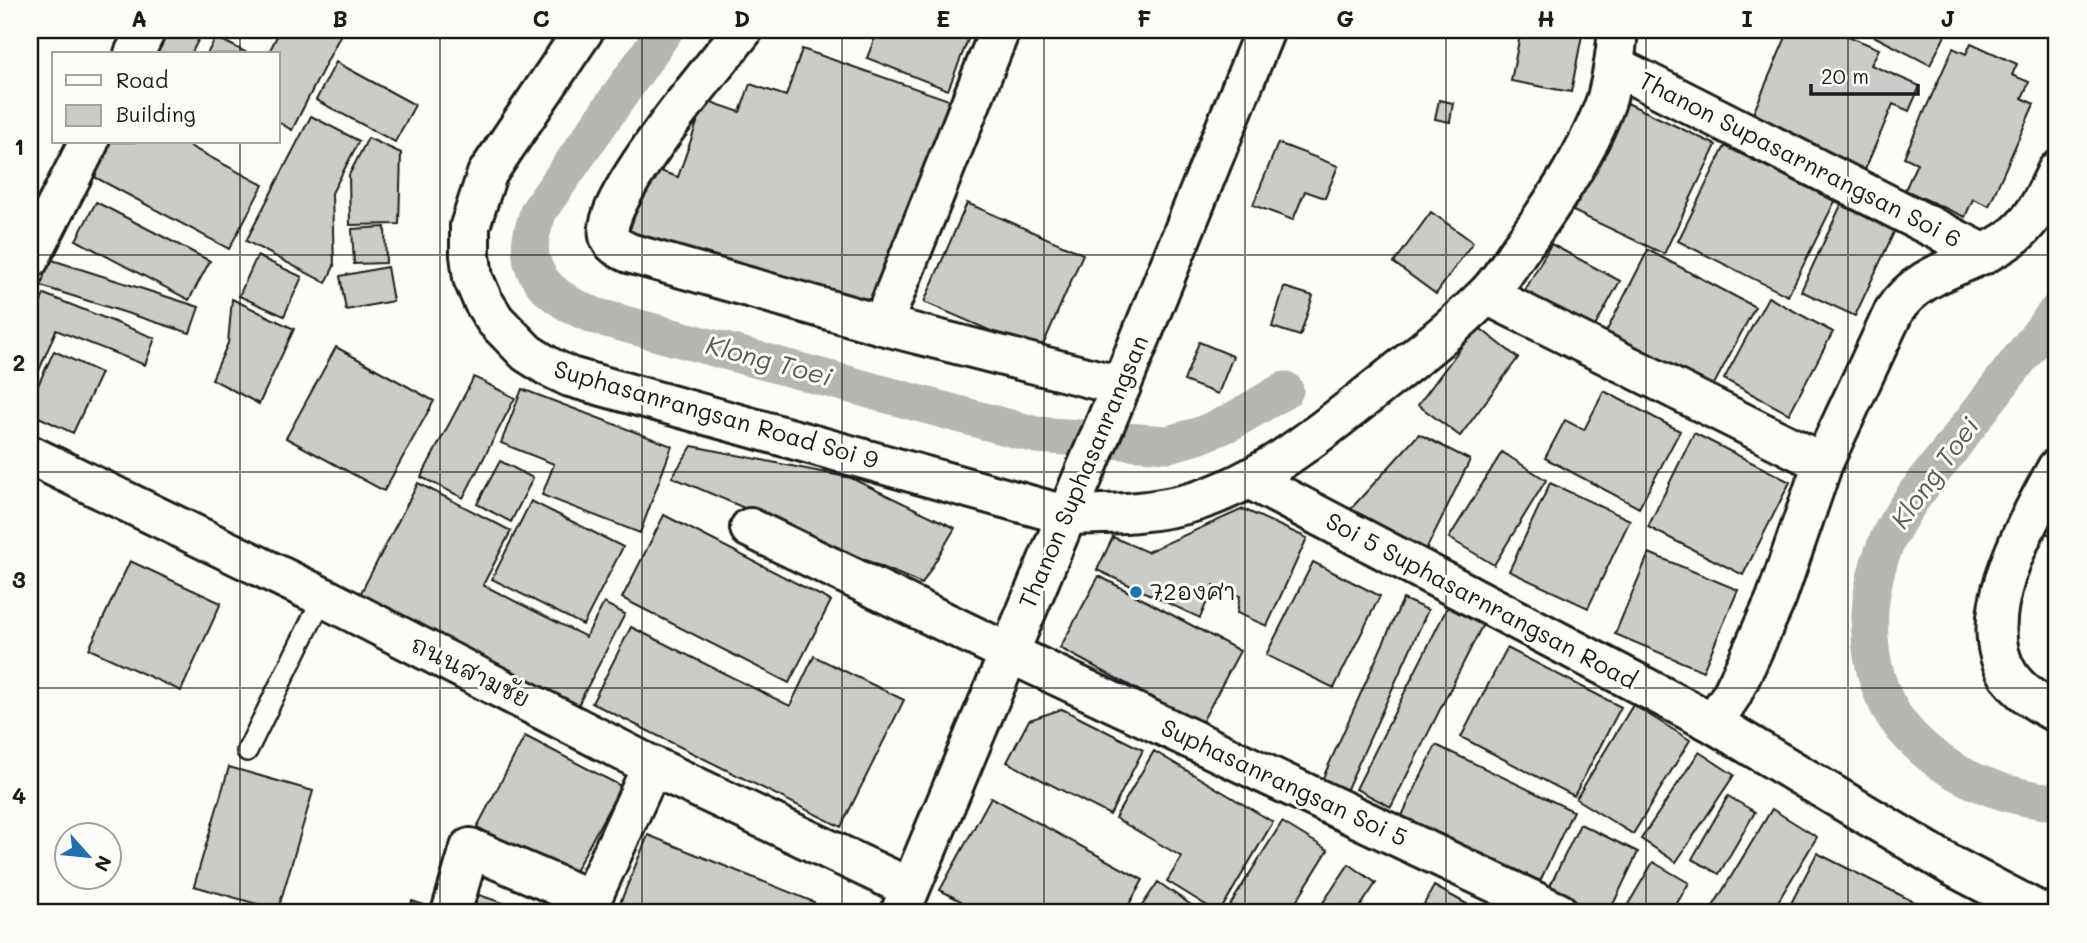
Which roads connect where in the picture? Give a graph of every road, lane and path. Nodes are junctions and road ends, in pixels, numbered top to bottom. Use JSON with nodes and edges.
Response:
{"nodes":[{"id":1,"x":146,"y":30,"type":"edge"},
{"id":2,"x":584,"y":30,"type":"edge"},
{"id":3,"x":743,"y":30,"type":"edge"},
{"id":4,"x":1000,"y":30,"type":"edge"},
{"id":5,"x":1265,"y":30,"type":"edge"},
{"id":6,"x":1616,"y":48,"type":"edge"},
{"id":7,"x":135,"y":52,"type":"edge"},
{"id":8,"x":88,"y":144,"type":"edge"},
{"id":9,"x":2057,"y":171,"type":"edge"},
{"id":10,"x":1984,"y":254,"type":"junction"},
{"id":11,"x":30,"y":258,"type":"edge"},
{"id":12,"x":1487,"y":295,"type":"junction"},
{"id":13,"x":882,"y":325,"type":"junction"},
{"id":14,"x":1121,"y":386,"type":"junction"},
{"id":15,"x":30,"y":455,"type":"edge"},
{"id":16,"x":1822,"y":463,"type":"junction"},
{"id":17,"x":2057,"y":468,"type":"edge"},
{"id":18,"x":1249,"y":478,"type":"junction"},
{"id":19,"x":1065,"y":515,"type":"junction"},
{"id":20,"x":750,"y":528,"type":"dead end"},
{"id":21,"x":323,"y":597,"type":"junction"},
{"id":22,"x":1009,"y":653,"type":"junction"},
{"id":23,"x":2057,"y":713,"type":"edge"},
{"id":24,"x":1713,"y":723,"type":"junction"},
{"id":25,"x":247,"y":751,"type":"dead end"},
{"id":26,"x":652,"y":766,"type":"junction"},
{"id":27,"x":587,"y":906,"type":"edge"},
{"id":28,"x":906,"y":906,"type":"edge"},
{"id":29,"x":451,"y":913,"type":"edge"},
{"id":30,"x":1559,"y":913,"type":"edge"},
{"id":31,"x":2042,"y":913,"type":"edge"}],
"edges":[{"from":1,"to":7,"type":"street"},
{"from":2,"to":19,"type":"street","name":"Suphasanrangsan Road Soi 9"},
{"from":3,"to":13,"type":"street"},
{"from":4,"to":13,"type":"street"},
{"from":5,"to":14,"type":"street","name":"Thanon Suphasanrangsan"},
{"from":6,"to":10,"type":"street","name":"Thanon Supasarnrangsan Soi 6"},
{"from":6,"to":12,"type":"street","name":"Suphasanrangsan Road Soi 9"},
{"from":8,"to":11,"type":"street"},
{"from":9,"to":10,"type":"street"},
{"from":10,"to":16,"type":"street"},
{"from":12,"to":16,"type":"street"},
{"from":12,"to":18,"type":"street","name":"Suphasanrangsan Road Soi 9"},
{"from":13,"to":14,"type":"street"},
{"from":14,"to":19,"type":"street","name":"Thanon Suphasanrangsan"},
{"from":15,"to":21,"type":"street","name":"ถนนสามชัย"},
{"from":16,"to":24,"type":"street"},
{"from":17,"to":23,"type":"street"},
{"from":18,"to":19,"type":"street","name":"Suphasanrangsan Road Soi 9"},
{"from":18,"to":24,"type":"street","name":"Soi 5 Suphasarnrangsan Road"},
{"from":19,"to":22,"type":"street","name":"Thanon Suphasanrangsan"},
{"from":20,"to":22,"type":"street","name":"Suphasanrangsan Soi 5"},
{"from":21,"to":25,"type":"lane"},
{"from":21,"to":26,"type":"street","name":"ถนนสามชัย"},
{"from":22,"to":28,"type":"street","name":"Thanon Suphasanrangsan"},
{"from":22,"to":30,"type":"street","name":"Suphasanrangsan Soi 5"},
{"from":24,"to":31,"type":"street","name":"Soi 5 Suphasarnrangsan Road"},
{"from":26,"to":27,"type":"street"},
{"from":26,"to":28,"type":"street","name":"ถนนสามชัย"},
{"from":27,"to":29,"type":"street"}]}
